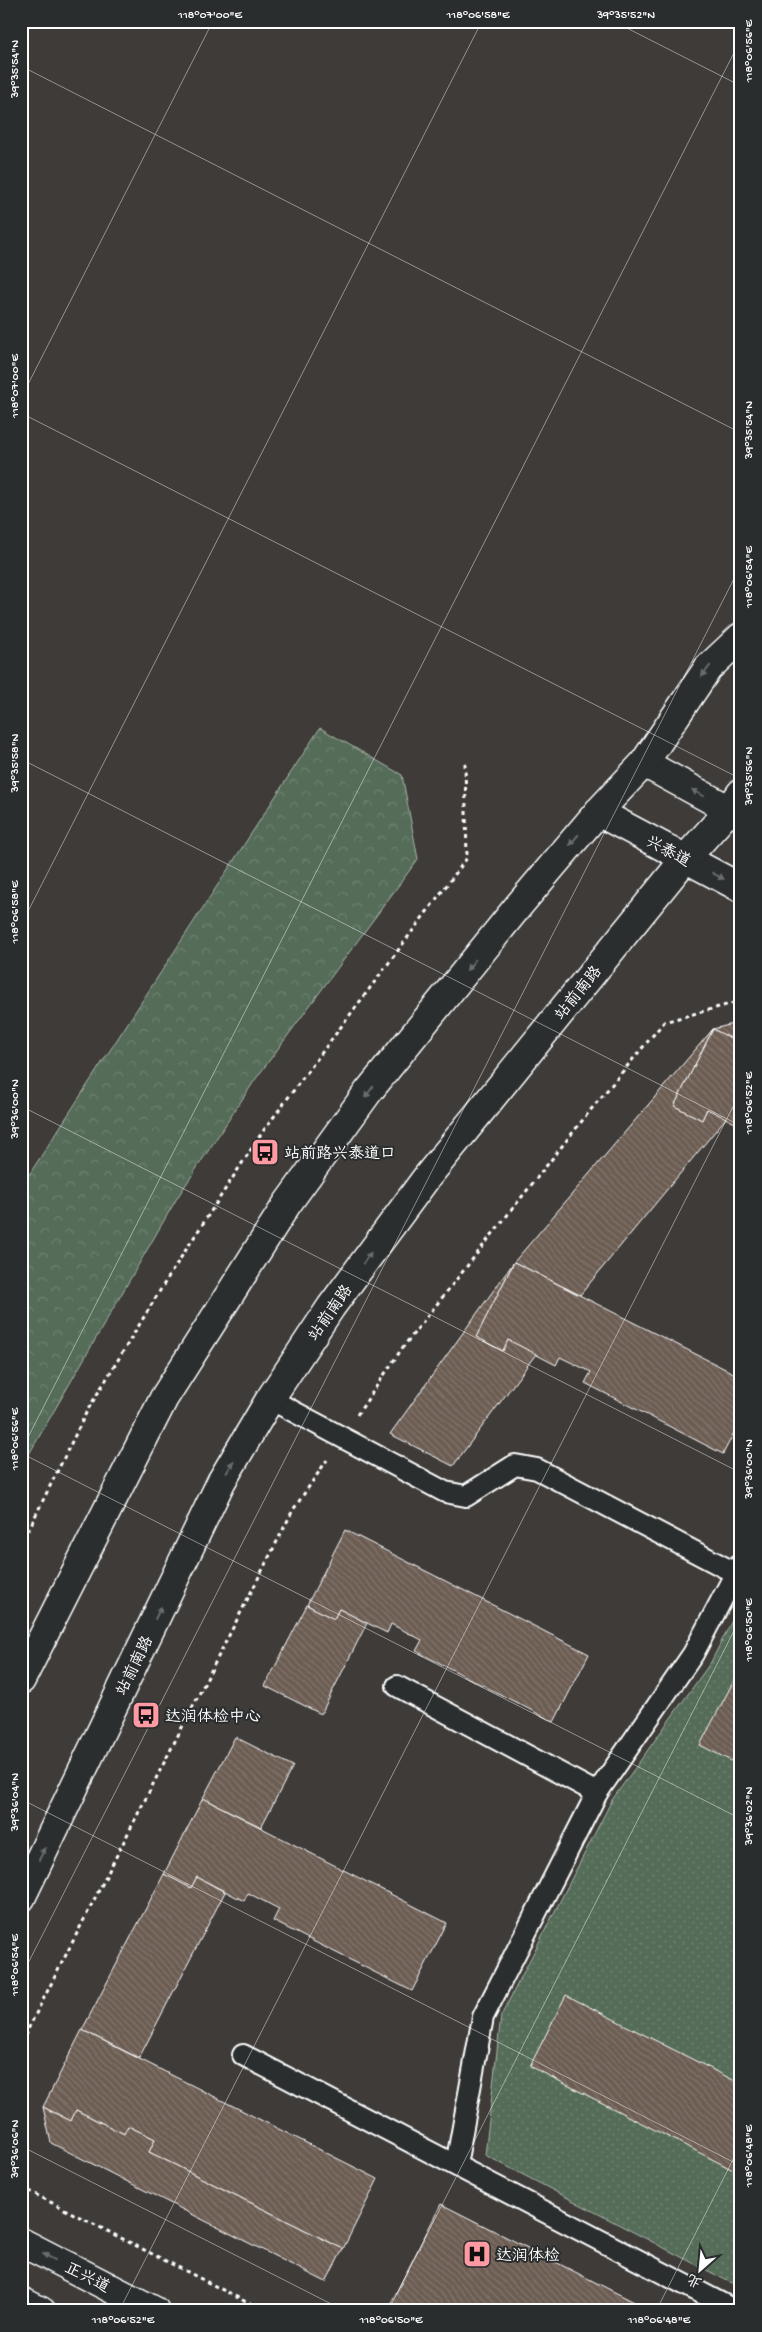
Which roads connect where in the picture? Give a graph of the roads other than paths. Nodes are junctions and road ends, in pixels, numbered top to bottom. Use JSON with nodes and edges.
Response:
{"nodes":[{"id":1,"x":741,"y":637,"type":"edge"},
{"id":2,"x":644,"y":763,"type":"junction"},
{"id":3,"x":737,"y":806,"type":"edge"},
{"id":4,"x":598,"y":812,"type":"junction"},
{"id":5,"x":685,"y":859,"type":"junction"},
{"id":6,"x":741,"y":888,"type":"edge"},
{"id":7,"x":270,"y":1399,"type":"junction"},
{"id":8,"x":738,"y":1568,"type":"edge"},
{"id":9,"x":21,"y":1680,"type":"edge"},
{"id":10,"x":397,"y":1686,"type":"dead end"},
{"id":11,"x":597,"y":1793,"type":"junction"},
{"id":12,"x":21,"y":1898,"type":"edge"},
{"id":13,"x":244,"y":2055,"type":"dead end"},
{"id":14,"x":456,"y":2166,"type":"junction"},
{"id":15,"x":21,"y":2242,"type":"edge"},
{"id":16,"x":21,"y":2301,"type":"edge"},
{"id":17,"x":41,"y":2311,"type":"edge"},
{"id":18,"x":155,"y":2311,"type":"edge"},
{"id":19,"x":736,"y":2311,"type":"edge"}],
"edges":[{"from":1,"to":2,"type":"main road","one_way":true},
{"from":3,"to":2,"type":"main road","one_way":true},
{"from":2,"to":4,"type":"main road"},
{"from":3,"to":5,"type":"main road","name":"站前南路"},
{"from":4,"to":5,"type":"main road","name":"兴泰道"},
{"from":4,"to":9,"type":"main road","one_way":true},
{"from":5,"to":6,"type":"main road","name":"兴泰道","one_way":true},
{"from":7,"to":5,"type":"main road","name":"站前南路","one_way":true},
{"from":7,"to":8,"type":"lane"},
{"from":12,"to":7,"type":"main road","name":"站前南路","one_way":true},
{"from":8,"to":11,"type":"lane"},
{"from":10,"to":11,"type":"lane"},
{"from":11,"to":14,"type":"lane"},
{"from":13,"to":14,"type":"lane"},
{"from":14,"to":19,"type":"lane"},
{"from":18,"to":15,"type":"main road","name":"正兴道","one_way":true},
{"from":16,"to":17,"type":"main road"}]}
